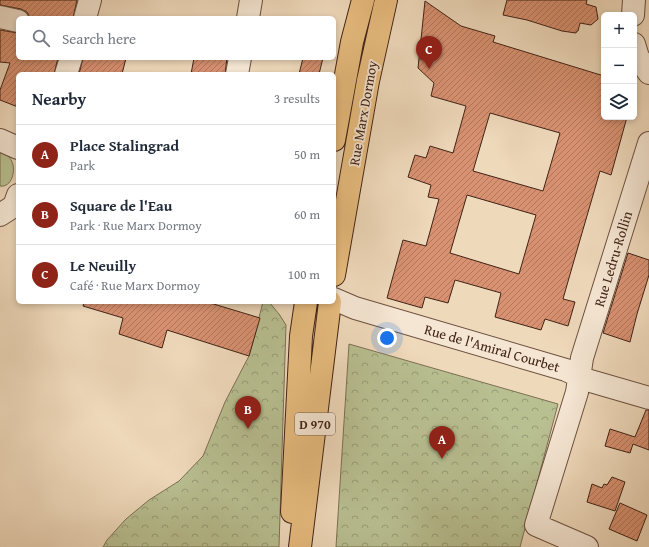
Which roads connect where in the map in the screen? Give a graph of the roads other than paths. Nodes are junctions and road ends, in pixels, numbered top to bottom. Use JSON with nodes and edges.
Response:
{"nodes":[{"id":1,"x":90,"y":0,"type":"edge"},
{"id":2,"x":251,"y":0,"type":"edge"},
{"id":3,"x":363,"y":0,"type":"edge"},
{"id":4,"x":386,"y":0,"type":"edge"},
{"id":5,"x":634,"y":0,"type":"edge"},
{"id":6,"x":633,"y":12,"type":"edge"},
{"id":7,"x":86,"y":16,"type":"edge"},
{"id":8,"x":248,"y":16,"type":"edge"},
{"id":9,"x":0,"y":17,"type":"edge"},
{"id":10,"x":16,"y":21,"type":"edge"},
{"id":11,"x":635,"y":48,"type":"edge"},
{"id":12,"x":70,"y":60,"type":"edge"},
{"id":13,"x":240,"y":60,"type":"edge"},
{"id":14,"x":67,"y":72,"type":"edge"},
{"id":15,"x":237,"y":72,"type":"edge"},
{"id":16,"x":649,"y":73,"type":"edge"},
{"id":17,"x":336,"y":129,"type":"edge"},
{"id":18,"x":0,"y":140,"type":"edge"},
{"id":19,"x":649,"y":143,"type":"edge"},
{"id":20,"x":16,"y":147,"type":"edge"},
{"id":21,"x":336,"y":264,"type":"edge"},
{"id":22,"x":336,"y":300,"type":"edge"},
{"id":23,"x":306,"y":304,"type":"edge"},
{"id":24,"x":330,"y":304,"type":"edge"},
{"id":25,"x":580,"y":376,"type":"junction"},
{"id":26,"x":649,"y":398,"type":"edge"},
{"id":27,"x":293,"y":547,"type":"edge"},
{"id":28,"x":300,"y":547,"type":"edge"},
{"id":29,"x":587,"y":547,"type":"edge"}],
"edges":[{"from":1,"to":7,"type":"street"},
{"from":2,"to":8,"type":"street"},
{"from":3,"to":17,"type":"main road","name":"Rue Marx Dormoy"},
{"from":4,"to":21,"type":"main road","name":"Rue Marx Dormoy"},
{"from":5,"to":6,"type":"street"},
{"from":9,"to":10,"type":"street"},
{"from":11,"to":16,"type":"street"},
{"from":12,"to":14,"type":"street"},
{"from":13,"to":15,"type":"street"},
{"from":18,"to":20,"type":"street"},
{"from":19,"to":25,"type":"street","name":"Rue Ledru-Rollin"},
{"from":22,"to":25,"type":"street","name":"Rue de l'Amiral Courbet"},
{"from":23,"to":27,"type":"main road","number":"D 970"},
{"from":24,"to":28,"type":"main road","number":"D 970"},
{"from":25,"to":26,"type":"street","name":"Rue de l'Amiral Courbet"},
{"from":25,"to":29,"type":"street","name":"Rue Ledru-Rollin"}]}
